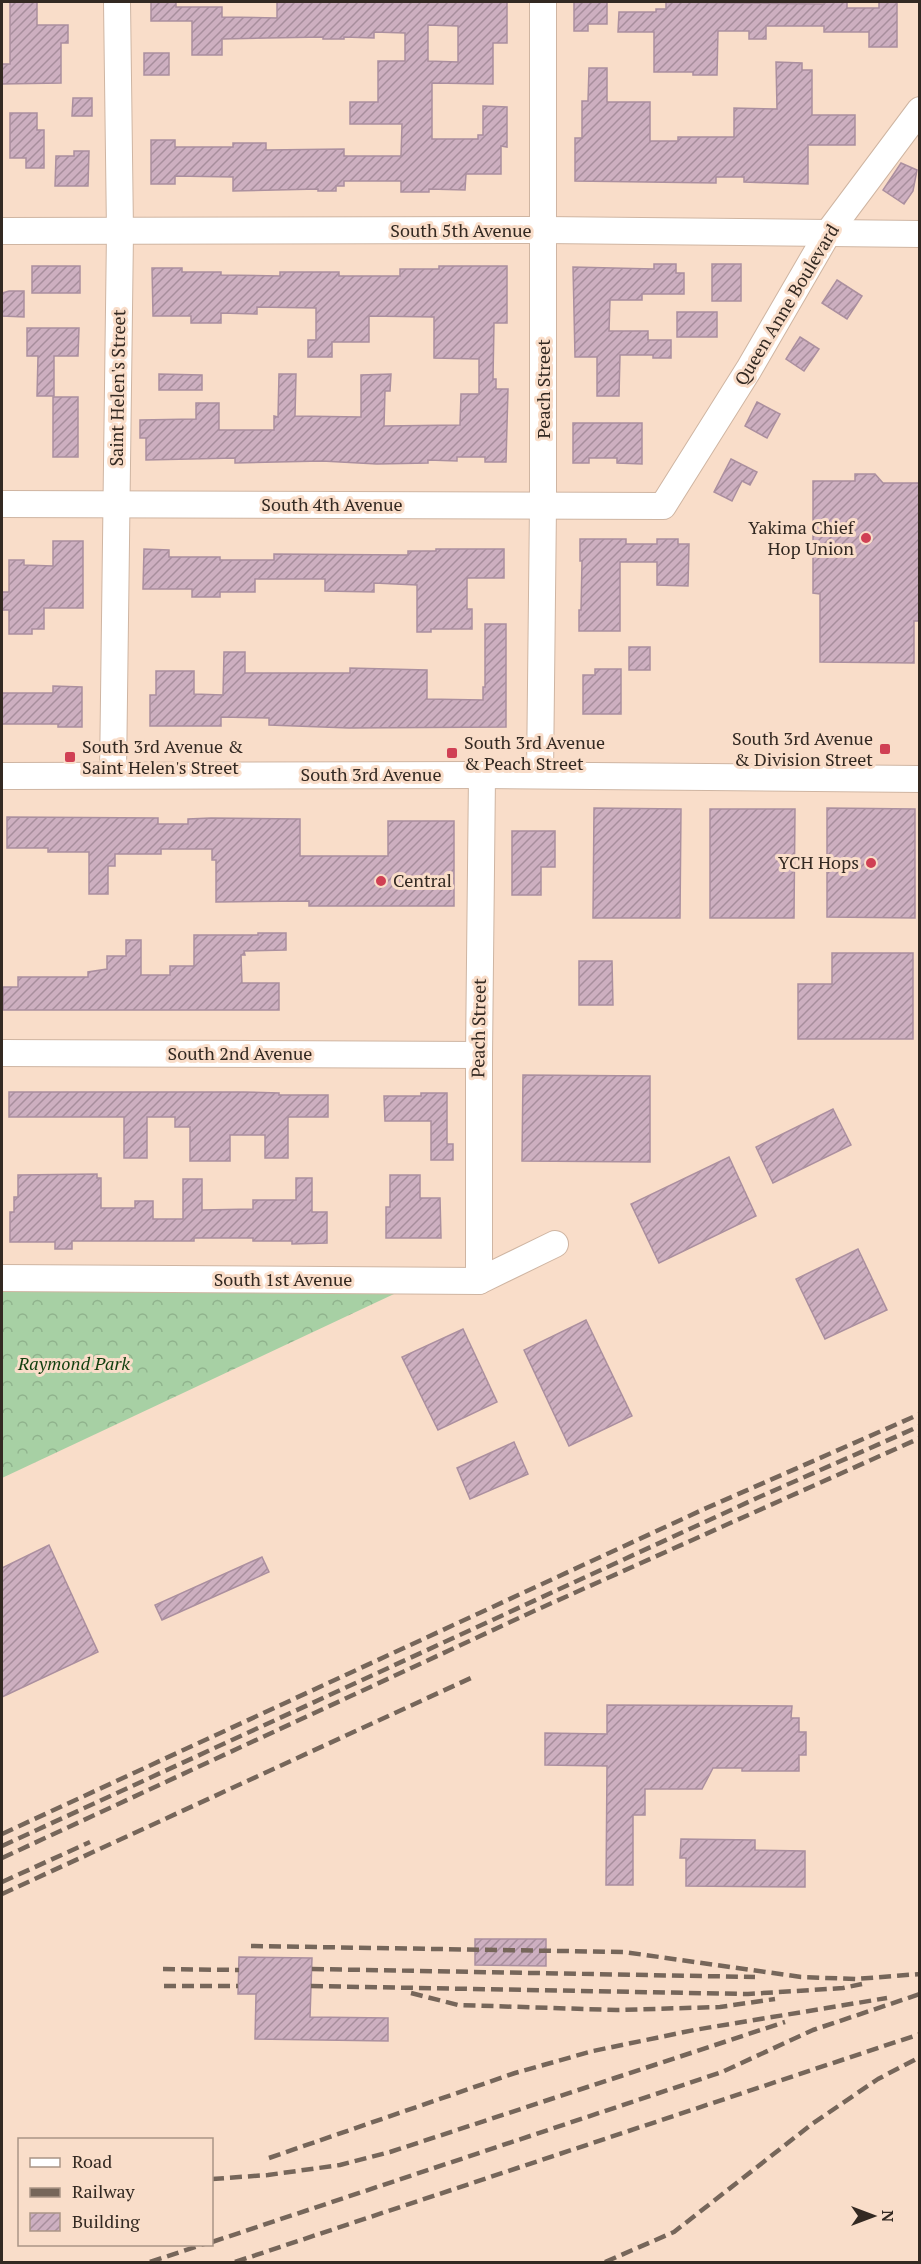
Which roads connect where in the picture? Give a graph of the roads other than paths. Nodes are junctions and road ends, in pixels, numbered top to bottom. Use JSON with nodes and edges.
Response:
{"nodes":[{"id":1,"x":117,"y":2,"type":"edge"},
{"id":2,"x":543,"y":2,"type":"edge"},
{"id":3,"x":920,"y":110,"type":"edge"},
{"id":4,"x":544,"y":230,"type":"junction"},
{"id":5,"x":2,"y":231,"type":"edge"},
{"id":6,"x":120,"y":232,"type":"junction"},
{"id":7,"x":828,"y":233,"type":"junction"},
{"id":8,"x":920,"y":234,"type":"edge"},
{"id":9,"x":2,"y":504,"type":"edge"},
{"id":10,"x":116,"y":504,"type":"junction"},
{"id":11,"x":543,"y":504,"type":"junction"},
{"id":12,"x":663,"y":506,"type":"joint"},
{"id":13,"x":114,"y":775,"type":"junction"},
{"id":14,"x":482,"y":775,"type":"junction"},
{"id":15,"x":2,"y":776,"type":"edge"},
{"id":16,"x":540,"y":776,"type":"junction"},
{"id":17,"x":920,"y":778,"type":"edge"},
{"id":18,"x":2,"y":1053,"type":"edge"},
{"id":19,"x":478,"y":1055,"type":"junction"},
{"id":20,"x":555,"y":1244,"type":"dead end"},
{"id":21,"x":2,"y":1278,"type":"edge"},
{"id":22,"x":479,"y":1281,"type":"junction"}],
"edges":[{"from":1,"to":6,"type":"street","name":"Saint Helen's Street"},
{"from":2,"to":4,"type":"street","name":"Peach Street"},
{"from":3,"to":7,"type":"street","name":"Queen Anne Boulevard"},
{"from":4,"to":6,"type":"street","name":"South 5th Avenue"},
{"from":4,"to":7,"type":"street","name":"South 5th Avenue"},
{"from":4,"to":11,"type":"street","name":"Peach Street"},
{"from":5,"to":6,"type":"street","name":"South 5th Avenue"},
{"from":6,"to":10,"type":"street","name":"Saint Helen's Street"},
{"from":7,"to":8,"type":"street","name":"South 5th Avenue"},
{"from":7,"to":12,"type":"street","name":"Queen Anne Boulevard"},
{"from":9,"to":10,"type":"street","name":"South 4th Avenue"},
{"from":10,"to":11,"type":"street","name":"South 4th Avenue"},
{"from":10,"to":13,"type":"street","name":"Saint Helen's Street"},
{"from":11,"to":12,"type":"street","name":"South 4th Avenue"},
{"from":11,"to":16,"type":"street","name":"Peach Street"},
{"from":13,"to":14,"type":"street","name":"South 3rd Avenue"},
{"from":13,"to":15,"type":"street","name":"South 3rd Avenue"},
{"from":14,"to":16,"type":"street","name":"South 3rd Avenue"},
{"from":14,"to":19,"type":"street","name":"Peach Street"},
{"from":16,"to":17,"type":"street","name":"South 3rd Avenue"},
{"from":18,"to":19,"type":"street","name":"South 2nd Avenue"},
{"from":19,"to":22,"type":"street","name":"Peach Street"},
{"from":20,"to":22,"type":"street","name":"South 1st Avenue"},
{"from":21,"to":22,"type":"street","name":"South 1st Avenue"}]}
